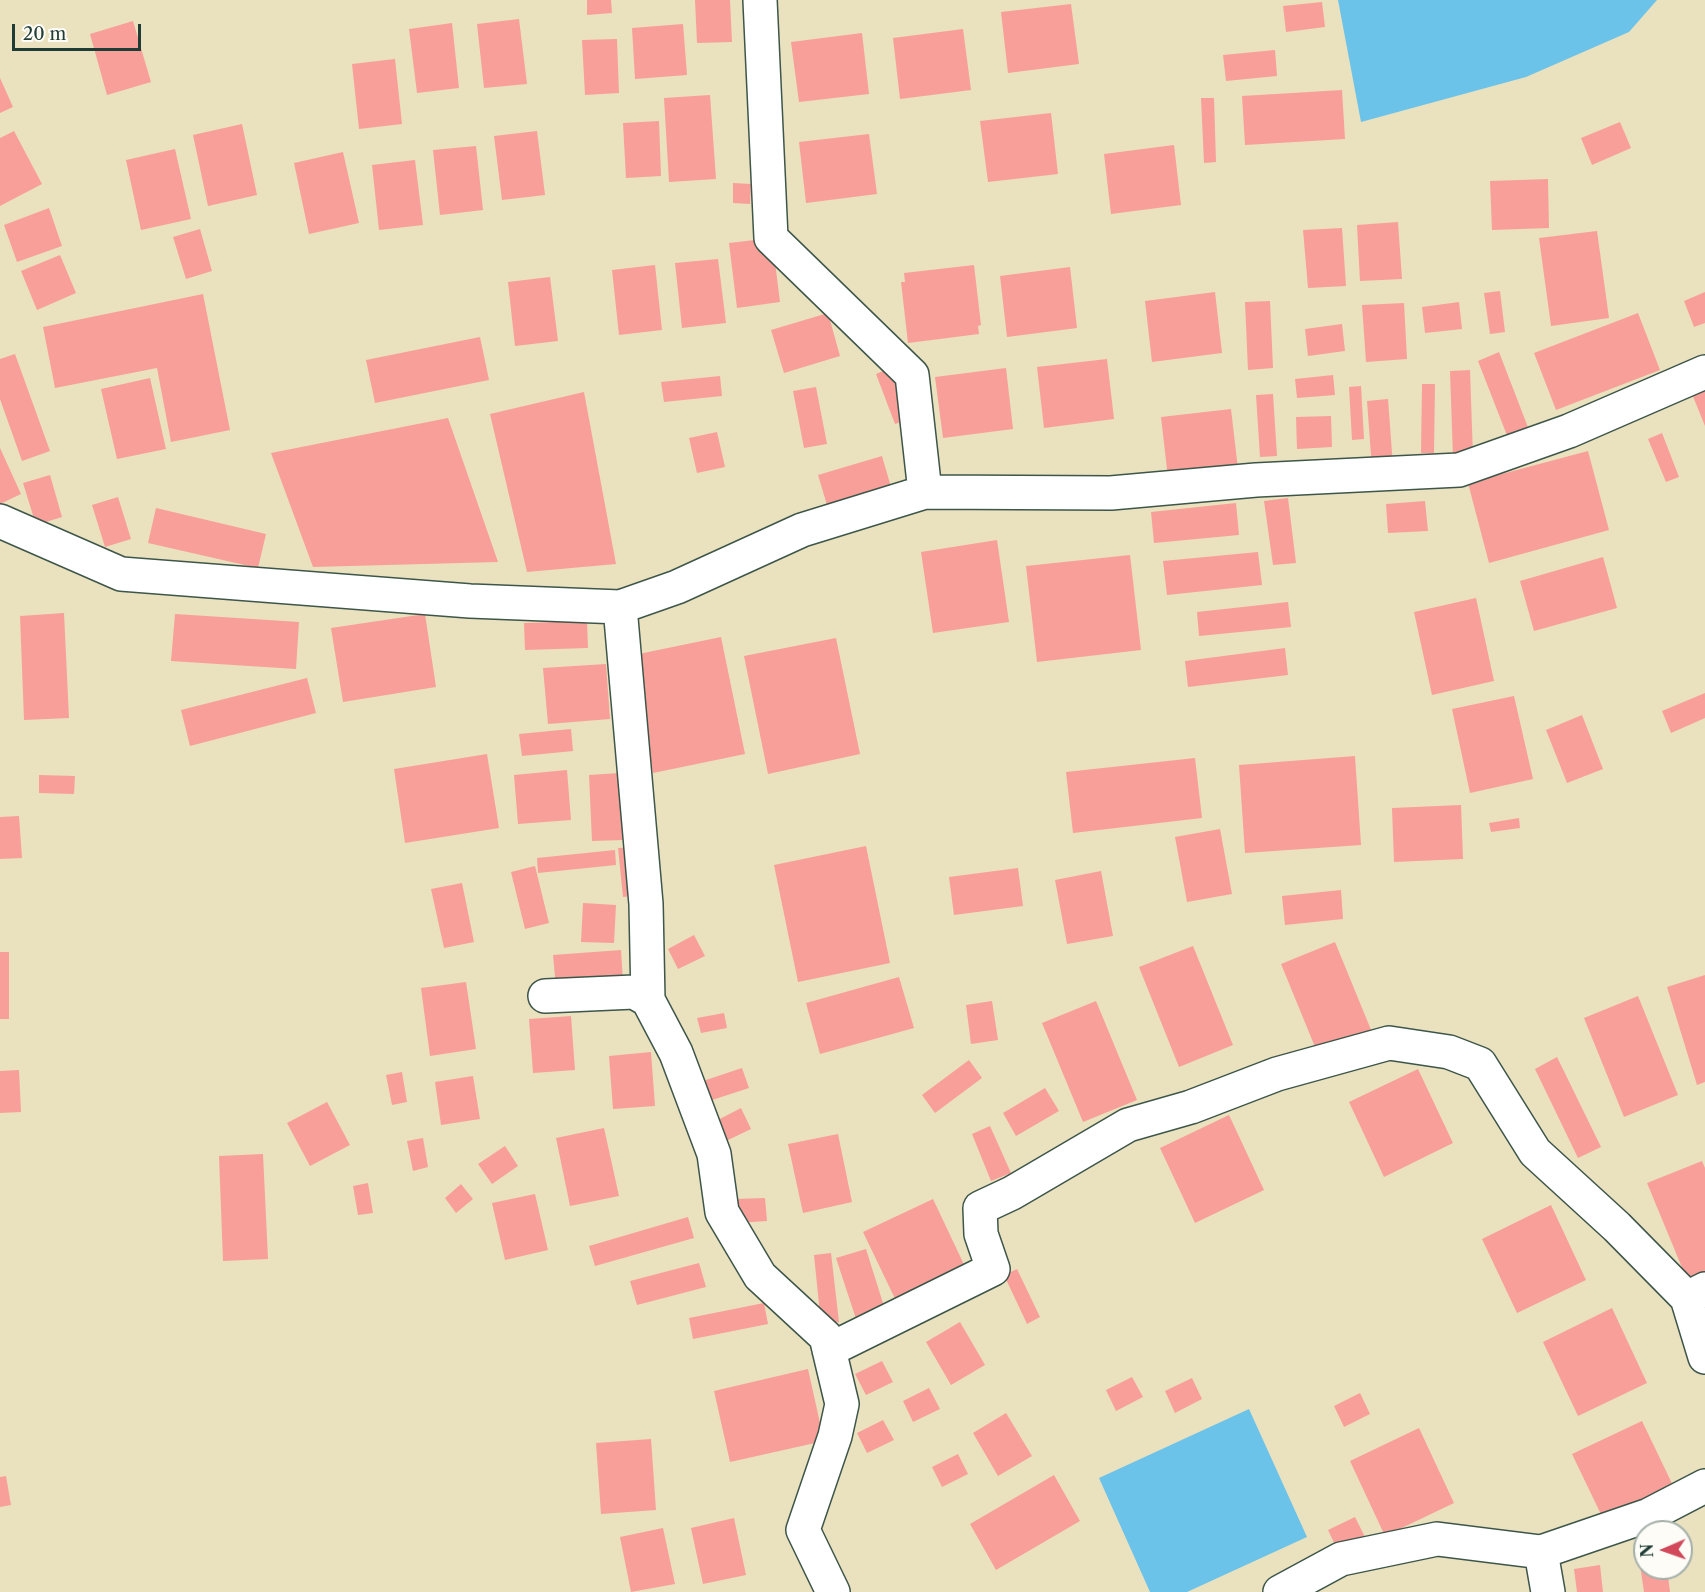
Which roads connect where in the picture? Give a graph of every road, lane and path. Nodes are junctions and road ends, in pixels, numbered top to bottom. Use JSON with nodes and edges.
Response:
{"nodes":[{"id":1,"x":760,"y":0,"type":"edge"},
{"id":2,"x":1705,"y":372,"type":"edge"},
{"id":3,"x":925,"y":492,"type":"junction"},
{"id":4,"x":0,"y":521,"type":"edge"},
{"id":5,"x":620,"y":607,"type":"junction"},
{"id":6,"x":545,"y":996,"type":"dead end"},
{"id":7,"x":648,"y":1000,"type":"junction"},
{"id":8,"x":1696,"y":1293,"type":"edge"},
{"id":9,"x":829,"y":1350,"type":"junction"},
{"id":10,"x":1705,"y":1357,"type":"edge"},
{"id":11,"x":1705,"y":1486,"type":"edge"},
{"id":12,"x":1541,"y":1552,"type":"junction"},
{"id":13,"x":833,"y":1592,"type":"edge"},
{"id":14,"x":1280,"y":1592,"type":"edge"},
{"id":15,"x":1548,"y":1592,"type":"edge"}],
"edges":[{"from":1,"to":3,"type":"street"},
{"from":2,"to":3,"type":"street"},
{"from":3,"to":5,"type":"street"},
{"from":4,"to":5,"type":"street"},
{"from":5,"to":7,"type":"street"},
{"from":6,"to":7,"type":"street"},
{"from":7,"to":9,"type":"street"},
{"from":8,"to":9,"type":"street"},
{"from":8,"to":10,"type":"street"},
{"from":9,"to":13,"type":"street"},
{"from":11,"to":12,"type":"street"},
{"from":12,"to":14,"type":"street"},
{"from":12,"to":15,"type":"street"}]}
